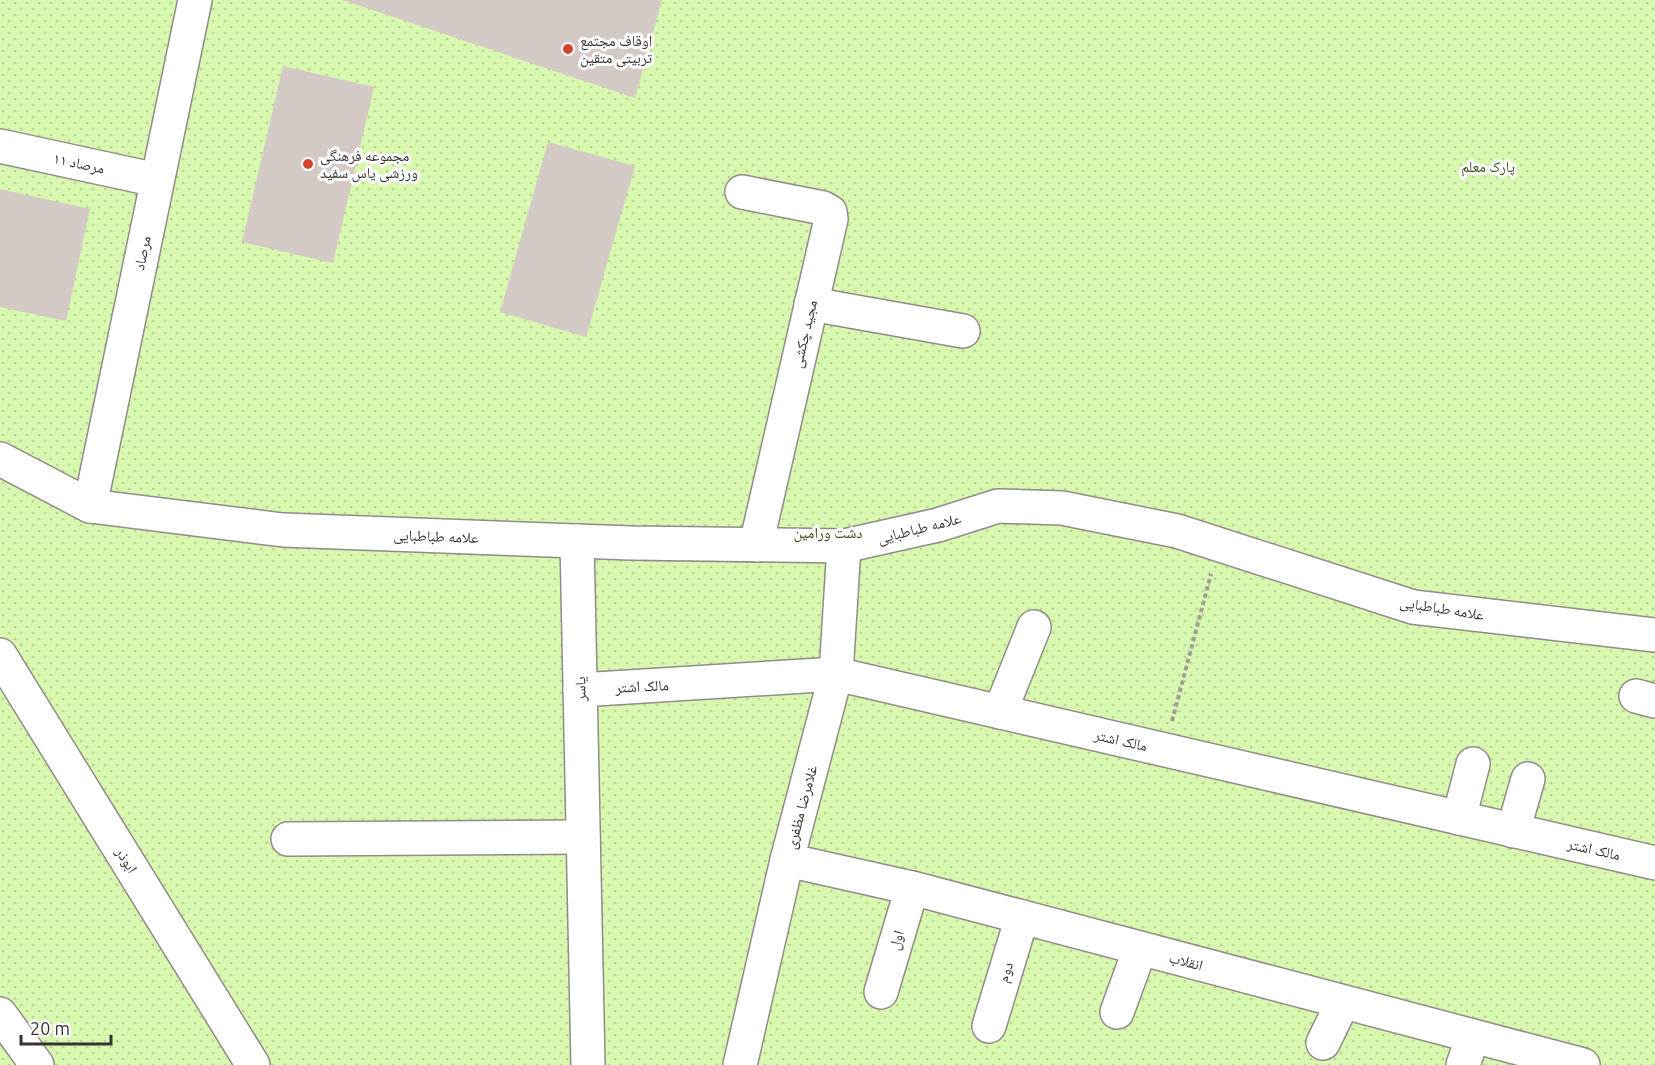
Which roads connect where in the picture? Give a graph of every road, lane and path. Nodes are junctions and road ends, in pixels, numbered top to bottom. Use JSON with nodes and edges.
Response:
{"nodes":[{"id":1,"x":195,"y":0,"type":"edge"},
{"id":2,"x":0,"y":146,"type":"edge"},
{"id":3,"x":157,"y":180,"type":"junction"},
{"id":4,"x":742,"y":192,"type":"dead end"},
{"id":5,"x":811,"y":304,"type":"junction"},
{"id":6,"x":963,"y":331,"type":"dead end"},
{"id":7,"x":0,"y":459,"type":"edge"},
{"id":8,"x":90,"y":506,"type":"junction"},
{"id":9,"x":578,"y":541,"type":"junction"},
{"id":10,"x":1219,"y":544,"type":"junction"},
{"id":11,"x":756,"y":545,"type":"junction"},
{"id":12,"x":844,"y":546,"type":"junction"},
{"id":13,"x":1034,"y":627,"type":"dead end"},
{"id":14,"x":1655,"y":634,"type":"edge"},
{"id":15,"x":0,"y":655,"type":"edge"},
{"id":16,"x":836,"y":674,"type":"junction"},
{"id":17,"x":580,"y":690,"type":"junction"},
{"id":18,"x":1000,"y":712,"type":"junction"},
{"id":19,"x":1164,"y":750,"type":"junction"},
{"id":20,"x":1473,"y":764,"type":"dead end"},
{"id":21,"x":1528,"y":779,"type":"dead end"},
{"id":22,"x":1459,"y":818,"type":"junction"},
{"id":23,"x":1513,"y":831,"type":"junction"},
{"id":24,"x":583,"y":837,"type":"junction"},
{"id":25,"x":288,"y":839,"type":"dead end"},
{"id":26,"x":788,"y":860,"type":"junction"},
{"id":27,"x":1655,"y":863,"type":"edge"},
{"id":28,"x":912,"y":888,"type":"junction"},
{"id":29,"x":1022,"y":917,"type":"junction"},
{"id":30,"x":1140,"y":949,"type":"junction"},
{"id":31,"x":881,"y":992,"type":"dead end"},
{"id":32,"x":1343,"y":1002,"type":"junction"},
{"id":33,"x":1117,"y":1012,"type":"dead end"},
{"id":34,"x":0,"y":1014,"type":"edge"},
{"id":35,"x":989,"y":1026,"type":"dead end"},
{"id":36,"x":1323,"y":1043,"type":"dead end"},
{"id":37,"x":1468,"y":1050,"type":"edge"},
{"id":38,"x":37,"y":1065,"type":"edge"},
{"id":39,"x":253,"y":1065,"type":"edge"},
{"id":40,"x":588,"y":1065,"type":"edge"},
{"id":41,"x":740,"y":1065,"type":"edge"},
{"id":42,"x":1583,"y":1065,"type":"edge"}],
"edges":[{"from":1,"to":3,"type":"street","name":"مرصاد"},
{"from":2,"to":3,"type":"street","name":"مرصاد ۱۱"},
{"from":3,"to":8,"type":"street","name":"مرصاد"},
{"from":4,"to":5,"type":"street","name":"مجید چکشی"},
{"from":5,"to":6,"type":"street"},
{"from":5,"to":11,"type":"street","name":"مجید چکشی"},
{"from":7,"to":8,"type":"street","name":"علامه طباطبایی"},
{"from":8,"to":9,"type":"street","name":"علامه طباطبایی"},
{"from":9,"to":11,"type":"street","name":"علامه طباطبایی"},
{"from":9,"to":17,"type":"street","name":"یاسر"},
{"from":10,"to":12,"type":"street","name":"علامه طباطبایی"},
{"from":10,"to":14,"type":"street","name":"علامه طباطبایی"},
{"from":10,"to":19,"type":"path"},
{"from":11,"to":12,"type":"street","name":"علامه طباطبایی"},
{"from":12,"to":16,"type":"street","name":"غلامرضا مظفری"},
{"from":13,"to":18,"type":"street"},
{"from":15,"to":39,"type":"street","name":"ابوذر"},
{"from":16,"to":17,"type":"street","name":"مالک اشتر"},
{"from":16,"to":18,"type":"street","name":"مالک اشتر"},
{"from":16,"to":26,"type":"street","name":"غلامرضا مظفری"},
{"from":17,"to":24,"type":"street","name":"یاسر"},
{"from":18,"to":19,"type":"street","name":"مالک اشتر"},
{"from":19,"to":22,"type":"street","name":"مالک اشتر"},
{"from":20,"to":22,"type":"street"},
{"from":21,"to":23,"type":"street"},
{"from":22,"to":23,"type":"street","name":"مالک اشتر"},
{"from":23,"to":27,"type":"street","name":"مالک اشتر"},
{"from":24,"to":25,"type":"street"},
{"from":24,"to":40,"type":"street","name":"یاسر"},
{"from":26,"to":28,"type":"street","name":"انقلاب"},
{"from":26,"to":41,"type":"street","name":"غلامرضا مظفری"},
{"from":28,"to":29,"type":"street","name":"انقلاب"},
{"from":28,"to":31,"type":"street","name":"اول"},
{"from":29,"to":30,"type":"street","name":"انقلاب"},
{"from":29,"to":35,"type":"street","name":"دوم"},
{"from":30,"to":32,"type":"street","name":"انقلاب"},
{"from":30,"to":33,"type":"street"},
{"from":32,"to":36,"type":"street"},
{"from":32,"to":37,"type":"street","name":"انقلاب"},
{"from":34,"to":38,"type":"street"},
{"from":37,"to":42,"type":"street","name":"انقلاب"}]}
